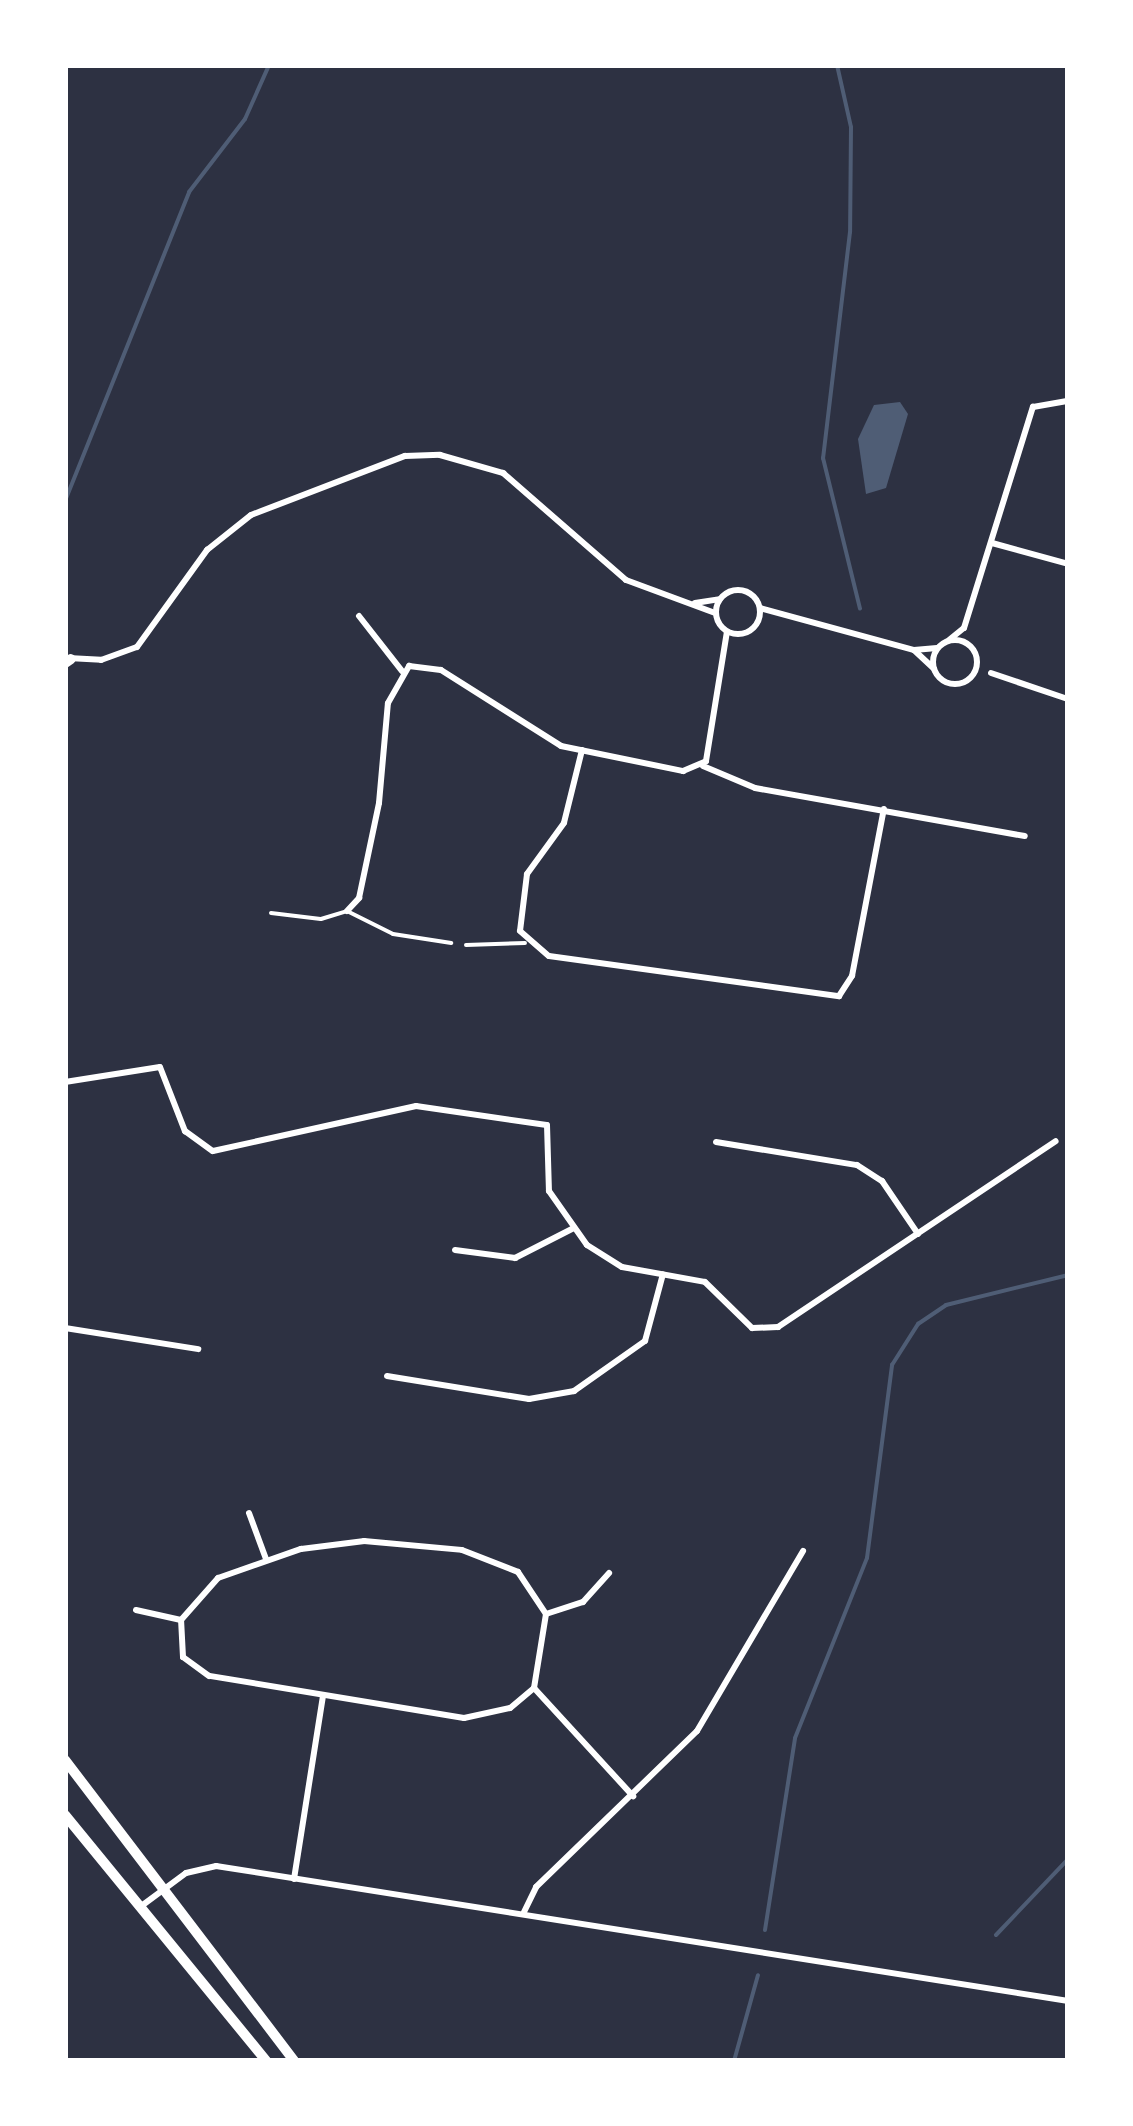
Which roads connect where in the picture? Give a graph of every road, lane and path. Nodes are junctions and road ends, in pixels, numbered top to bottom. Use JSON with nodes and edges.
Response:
{"nodes":[{"id":1,"x":1068,"y":401,"type":"edge"},
{"id":2,"x":992,"y":543,"type":"junction"},
{"id":3,"x":1068,"y":564,"type":"edge"},
{"id":4,"x":720,"y":599,"type":"junction"},
{"id":5,"x":694,"y":603,"type":"junction"},
{"id":6,"x":760,"y":608,"type":"junction"},
{"id":7,"x":716,"y":614,"type":"junction"},
{"id":8,"x":359,"y":616,"type":"dead end"},
{"id":9,"x":780,"y":619,"type":"junction"},
{"id":10,"x":759,"y":622,"type":"junction"},
{"id":11,"x":964,"y":628,"type":"junction"},
{"id":12,"x":727,"y":632,"type":"junction"},
{"id":13,"x":748,"y":632,"type":"junction"},
{"id":14,"x":949,"y":640,"type":"junction"},
{"id":15,"x":970,"y":645,"type":"junction"},
{"id":16,"x":937,"y":648,"type":"junction"},
{"id":17,"x":914,"y":650,"type":"junction"},
{"id":18,"x":730,"y":651,"type":"junction"},
{"id":19,"x":67,"y":660,"type":"edge"},
{"id":20,"x":934,"y":669,"type":"junction"},
{"id":21,"x":402,"y":672,"type":"junction"},
{"id":22,"x":991,"y":673,"type":"dead end"},
{"id":23,"x":1068,"y":698,"type":"edge"},
{"id":24,"x":582,"y":750,"type":"junction"},
{"id":25,"x":704,"y":766,"type":"junction"},
{"id":26,"x":884,"y":809,"type":"junction"},
{"id":27,"x":1025,"y":836,"type":"dead end"},
{"id":28,"x":347,"y":911,"type":"junction"},
{"id":29,"x":271,"y":913,"type":"dead end"},
{"id":30,"x":451,"y":943,"type":"dead end"},
{"id":31,"x":525,"y":944,"type":"junction"},
{"id":32,"x":466,"y":945,"type":"dead end"},
{"id":33,"x":65,"y":1082,"type":"edge"},
{"id":34,"x":1056,"y":1141,"type":"dead end"},
{"id":35,"x":716,"y":1142,"type":"dead end"},
{"id":36,"x":574,"y":1228,"type":"junction"},
{"id":37,"x":918,"y":1234,"type":"junction"},
{"id":38,"x":455,"y":1250,"type":"dead end"},
{"id":39,"x":663,"y":1274,"type":"junction"},
{"id":40,"x":65,"y":1328,"type":"edge"},
{"id":41,"x":198,"y":1349,"type":"dead end"},
{"id":42,"x":388,"y":1376,"type":"dead end"},
{"id":43,"x":249,"y":1513,"type":"dead end"},
{"id":44,"x":802,"y":1551,"type":"dead end"},
{"id":45,"x":266,"y":1558,"type":"junction"},
{"id":46,"x":610,"y":1573,"type":"dead end"},
{"id":47,"x":136,"y":1610,"type":"dead end"},
{"id":48,"x":546,"y":1614,"type":"junction"},
{"id":49,"x":181,"y":1620,"type":"junction"},
{"id":50,"x":534,"y":1688,"type":"junction"},
{"id":51,"x":323,"y":1695,"type":"junction"},
{"id":52,"x":65,"y":1760,"type":"edge"},
{"id":53,"x":633,"y":1796,"type":"junction"},
{"id":54,"x":65,"y":1814,"type":"edge"},
{"id":55,"x":294,"y":1880,"type":"junction"},
{"id":56,"x":161,"y":1890,"type":"junction"},
{"id":57,"x":140,"y":1906,"type":"junction"},
{"id":58,"x":524,"y":1912,"type":"junction"},
{"id":59,"x":1068,"y":2002,"type":"edge"},
{"id":60,"x":266,"y":2061,"type":"edge"},
{"id":61,"x":294,"y":2061,"type":"edge"}],
"edges":[{"from":1,"to":2,"type":"street"},
{"from":2,"to":3,"type":"street"},
{"from":2,"to":11,"type":"street"},
{"from":4,"to":5,"type":"street"},
{"from":4,"to":6,"type":"street"},
{"from":4,"to":7,"type":"street"},
{"from":5,"to":7,"type":"street"},
{"from":5,"to":19,"type":"street"},
{"from":6,"to":9,"type":"street"},
{"from":6,"to":10,"type":"street"},
{"from":7,"to":12,"type":"street"},
{"from":8,"to":21,"type":"street"},
{"from":9,"to":10,"type":"street"},
{"from":9,"to":17,"type":"street"},
{"from":10,"to":13,"type":"street"},
{"from":11,"to":14,"type":"street"},
{"from":11,"to":15,"type":"street"},
{"from":12,"to":13,"type":"street"},
{"from":12,"to":18,"type":"street"},
{"from":13,"to":18,"type":"street"},
{"from":14,"to":15,"type":"street"},
{"from":14,"to":16,"type":"street"},
{"from":15,"to":20,"type":"street"},
{"from":16,"to":17,"type":"street"},
{"from":16,"to":20,"type":"street"},
{"from":17,"to":20,"type":"street"},
{"from":18,"to":25,"type":"street"},
{"from":21,"to":24,"type":"street"},
{"from":21,"to":28,"type":"street"},
{"from":22,"to":23,"type":"street"},
{"from":24,"to":25,"type":"street"},
{"from":24,"to":31,"type":"street"},
{"from":25,"to":26,"type":"street"},
{"from":26,"to":27,"type":"street"},
{"from":26,"to":31,"type":"street"},
{"from":28,"to":29,"type":"lane"},
{"from":28,"to":30,"type":"lane"},
{"from":31,"to":32,"type":"lane"},
{"from":33,"to":36,"type":"street"},
{"from":34,"to":37,"type":"street"},
{"from":35,"to":37,"type":"street"},
{"from":36,"to":38,"type":"street"},
{"from":36,"to":39,"type":"street"},
{"from":37,"to":39,"type":"street"},
{"from":39,"to":42,"type":"street"},
{"from":40,"to":41,"type":"street"},
{"from":43,"to":45,"type":"street"},
{"from":44,"to":53,"type":"street"},
{"from":45,"to":48,"type":"street"},
{"from":45,"to":49,"type":"street"},
{"from":46,"to":48,"type":"street"},
{"from":47,"to":49,"type":"street"},
{"from":48,"to":50,"type":"street"},
{"from":49,"to":51,"type":"street"},
{"from":50,"to":51,"type":"street"},
{"from":50,"to":53,"type":"street"},
{"from":51,"to":55,"type":"street"},
{"from":52,"to":56,"type":"main road"},
{"from":53,"to":58,"type":"street"},
{"from":54,"to":57,"type":"main road"},
{"from":55,"to":56,"type":"street"},
{"from":55,"to":58,"type":"street"},
{"from":56,"to":57,"type":"street"},
{"from":56,"to":61,"type":"main road"},
{"from":57,"to":60,"type":"main road"},
{"from":58,"to":59,"type":"street"}]}
